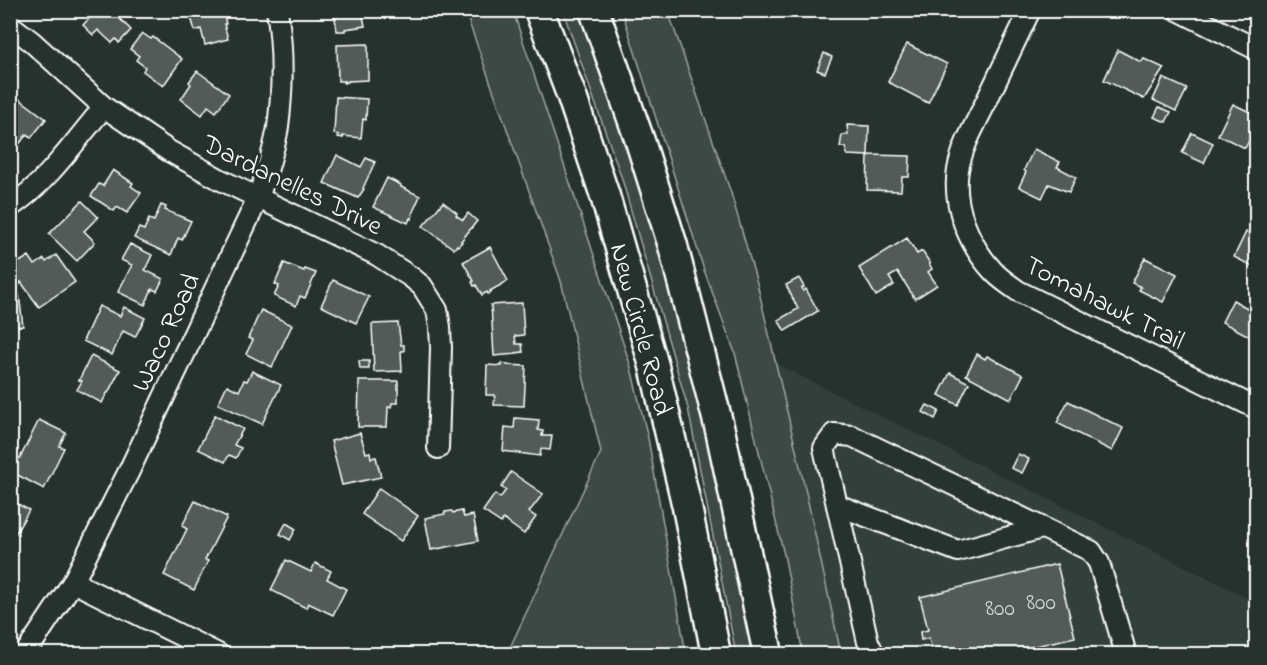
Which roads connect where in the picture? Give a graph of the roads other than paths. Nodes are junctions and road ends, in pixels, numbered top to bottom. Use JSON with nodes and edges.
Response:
{"nodes":[{"id":1,"x":277,"y":10,"type":"edge"},
{"id":2,"x":539,"y":10,"type":"edge"},
{"id":3,"x":594,"y":10,"type":"edge"},
{"id":4,"x":1030,"y":10,"type":"edge"},
{"id":5,"x":1178,"y":10,"type":"edge"},
{"id":6,"x":10,"y":25,"type":"edge"},
{"id":7,"x":1257,"y":49,"type":"edge"},
{"id":8,"x":104,"y":107,"type":"junction"},
{"id":9,"x":258,"y":198,"type":"junction"},
{"id":10,"x":10,"y":207,"type":"edge"},
{"id":11,"x":1257,"y":408,"type":"edge"},
{"id":12,"x":438,"y":448,"type":"dead end"},
{"id":13,"x":837,"y":505,"type":"junction"},
{"id":14,"x":1042,"y":528,"type":"junction"},
{"id":15,"x":73,"y":582,"type":"junction"},
{"id":16,"x":25,"y":654,"type":"edge"},
{"id":17,"x":218,"y":654,"type":"edge"},
{"id":18,"x":716,"y":654,"type":"edge"},
{"id":19,"x":768,"y":654,"type":"edge"},
{"id":20,"x":874,"y":654,"type":"edge"},
{"id":21,"x":1126,"y":654,"type":"edge"}],
"edges":[{"from":1,"to":9,"type":"street","name":"Waco Road"},
{"from":2,"to":18,"type":"highway","name":"New Circle Road"},
{"from":3,"to":19,"type":"highway","name":"New Circle Road"},
{"from":4,"to":11,"type":"street","name":"Tomahawk Trail"},
{"from":5,"to":7,"type":"street"},
{"from":6,"to":8,"type":"street","name":"Dardanelles Drive"},
{"from":8,"to":9,"type":"street","name":"Dardanelles Drive"},
{"from":8,"to":10,"type":"street"},
{"from":9,"to":12,"type":"street","name":"Dardanelles Drive"},
{"from":9,"to":15,"type":"street","name":"Waco Road"},
{"from":13,"to":14,"type":"street"},
{"from":13,"to":14,"type":"street"},
{"from":13,"to":20,"type":"street"},
{"from":14,"to":21,"type":"street"},
{"from":15,"to":16,"type":"street","name":"Waco Road"},
{"from":15,"to":17,"type":"street"}]}
